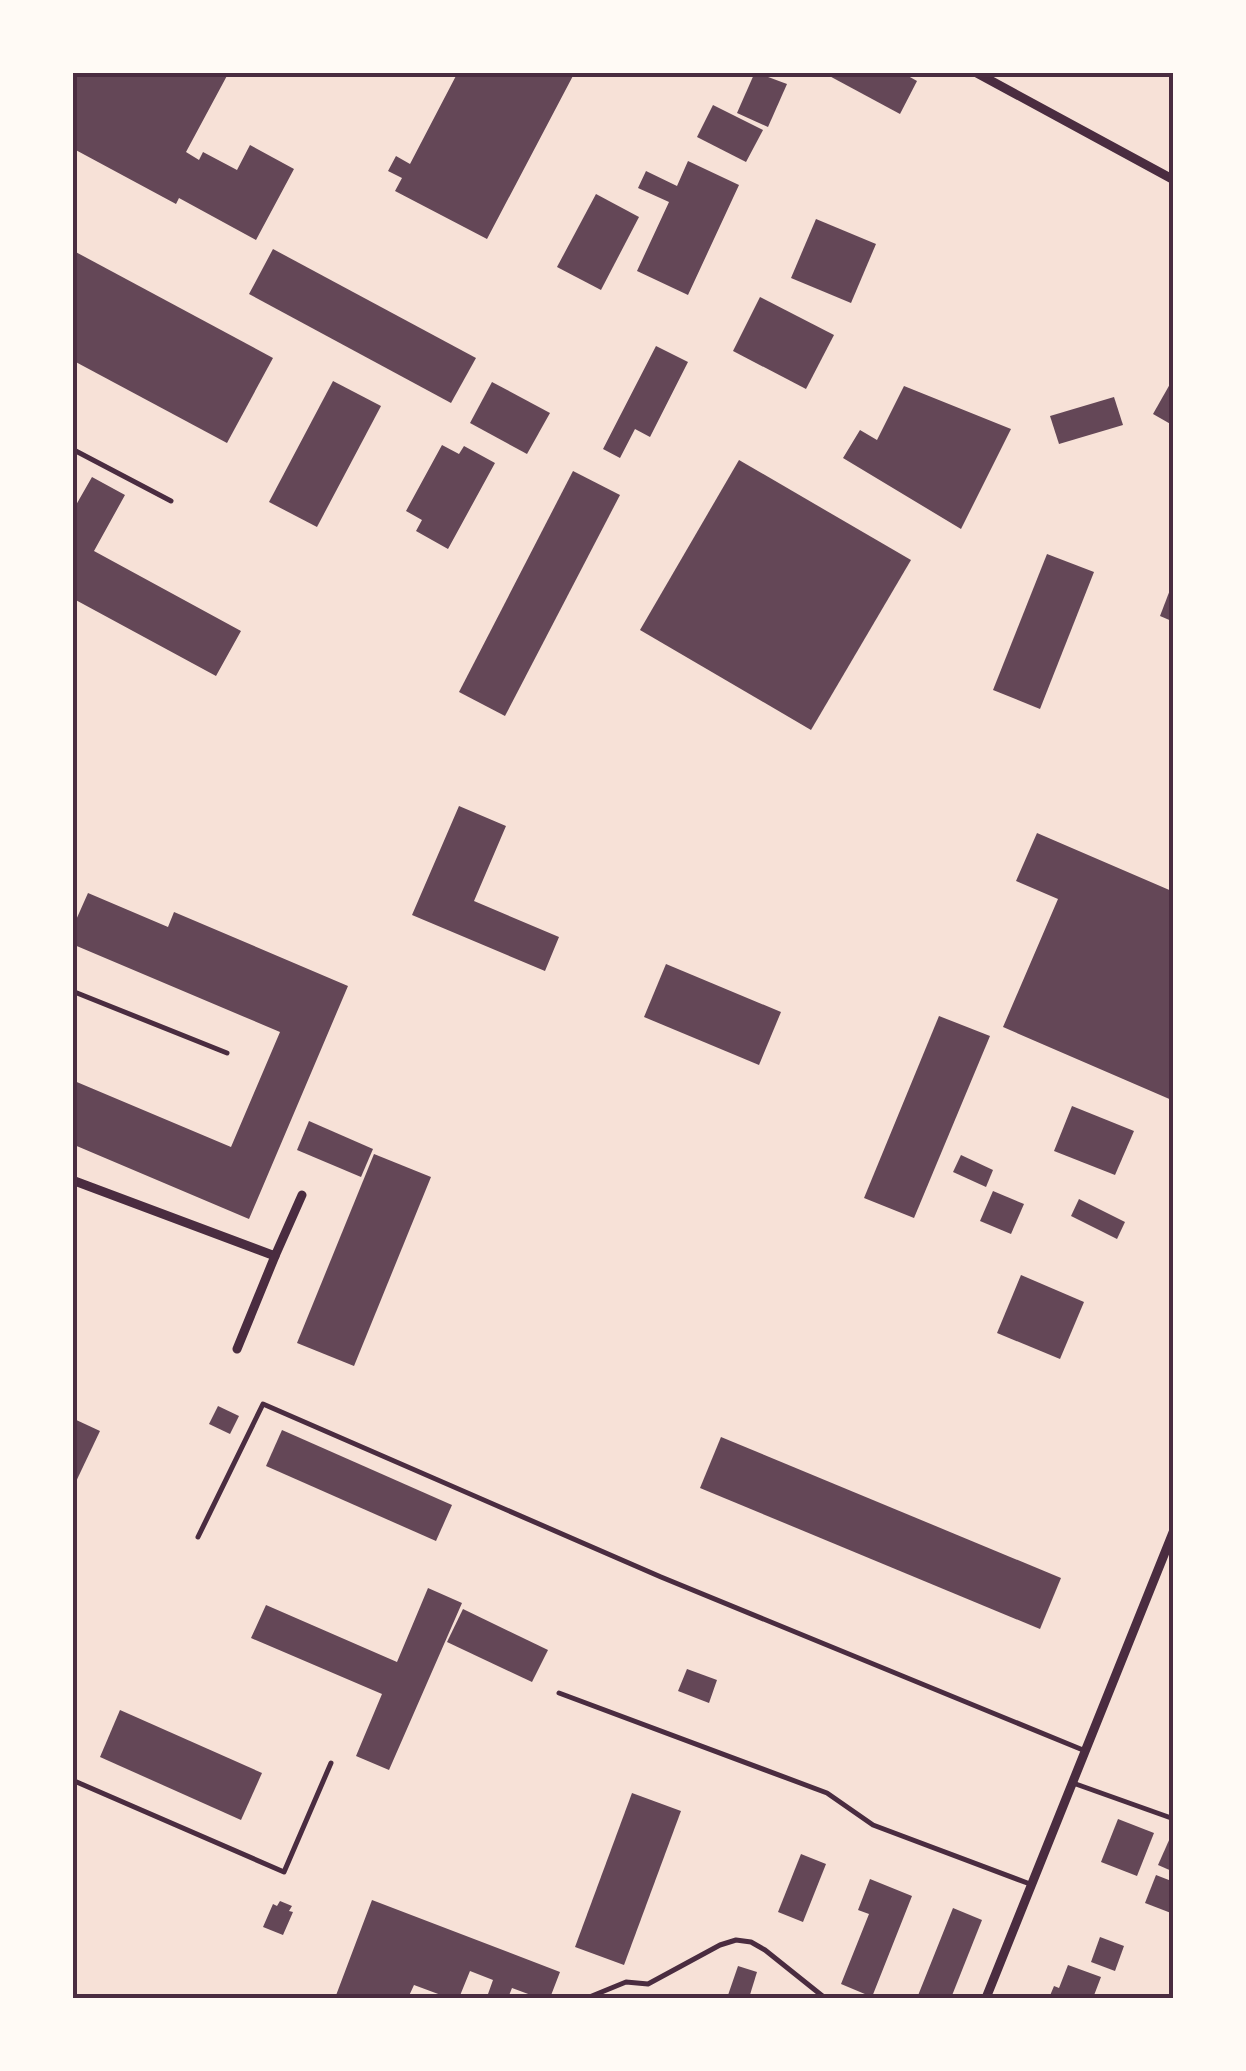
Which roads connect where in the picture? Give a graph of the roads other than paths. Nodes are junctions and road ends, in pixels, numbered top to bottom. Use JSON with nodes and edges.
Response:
{"nodes":[{"id":1,"x":975,"y":72,"type":"edge"},
{"id":2,"x":1174,"y":180,"type":"edge"},
{"id":3,"x":72,"y":448,"type":"edge"},
{"id":4,"x":171,"y":501,"type":"dead end"},
{"id":5,"x":72,"y":991,"type":"edge"},
{"id":6,"x":227,"y":1053,"type":"dead end"},
{"id":7,"x":72,"y":1180,"type":"edge"},
{"id":8,"x":302,"y":1195,"type":"dead end"},
{"id":9,"x":275,"y":1256,"type":"junction"},
{"id":10,"x":237,"y":1349,"type":"dead end"},
{"id":11,"x":1174,"y":1530,"type":"edge"},
{"id":12,"x":198,"y":1537,"type":"dead end"},
{"id":13,"x":558,"y":1693,"type":"dead end"},
{"id":14,"x":1082,"y":1750,"type":"junction"},
{"id":15,"x":331,"y":1763,"type":"dead end"},
{"id":16,"x":72,"y":1780,"type":"edge"},
{"id":17,"x":1071,"y":1782,"type":"junction"},
{"id":18,"x":1174,"y":1819,"type":"edge"},
{"id":19,"x":1030,"y":1884,"type":"junction"},
{"id":20,"x":587,"y":1998,"type":"edge"},
{"id":21,"x":825,"y":1998,"type":"edge"},
{"id":22,"x":986,"y":1998,"type":"edge"}],
"edges":[{"from":1,"to":2,"type":"street"},
{"from":3,"to":4,"type":"lane"},
{"from":5,"to":6,"type":"lane"},
{"from":7,"to":9,"type":"street"},
{"from":8,"to":9,"type":"street"},
{"from":9,"to":10,"type":"street"},
{"from":11,"to":14,"type":"street"},
{"from":12,"to":14,"type":"lane"},
{"from":13,"to":19,"type":"lane"},
{"from":14,"to":17,"type":"street"},
{"from":15,"to":16,"type":"lane"},
{"from":17,"to":18,"type":"lane"},
{"from":17,"to":19,"type":"street"},
{"from":19,"to":22,"type":"street"},
{"from":20,"to":21,"type":"lane"}]}
